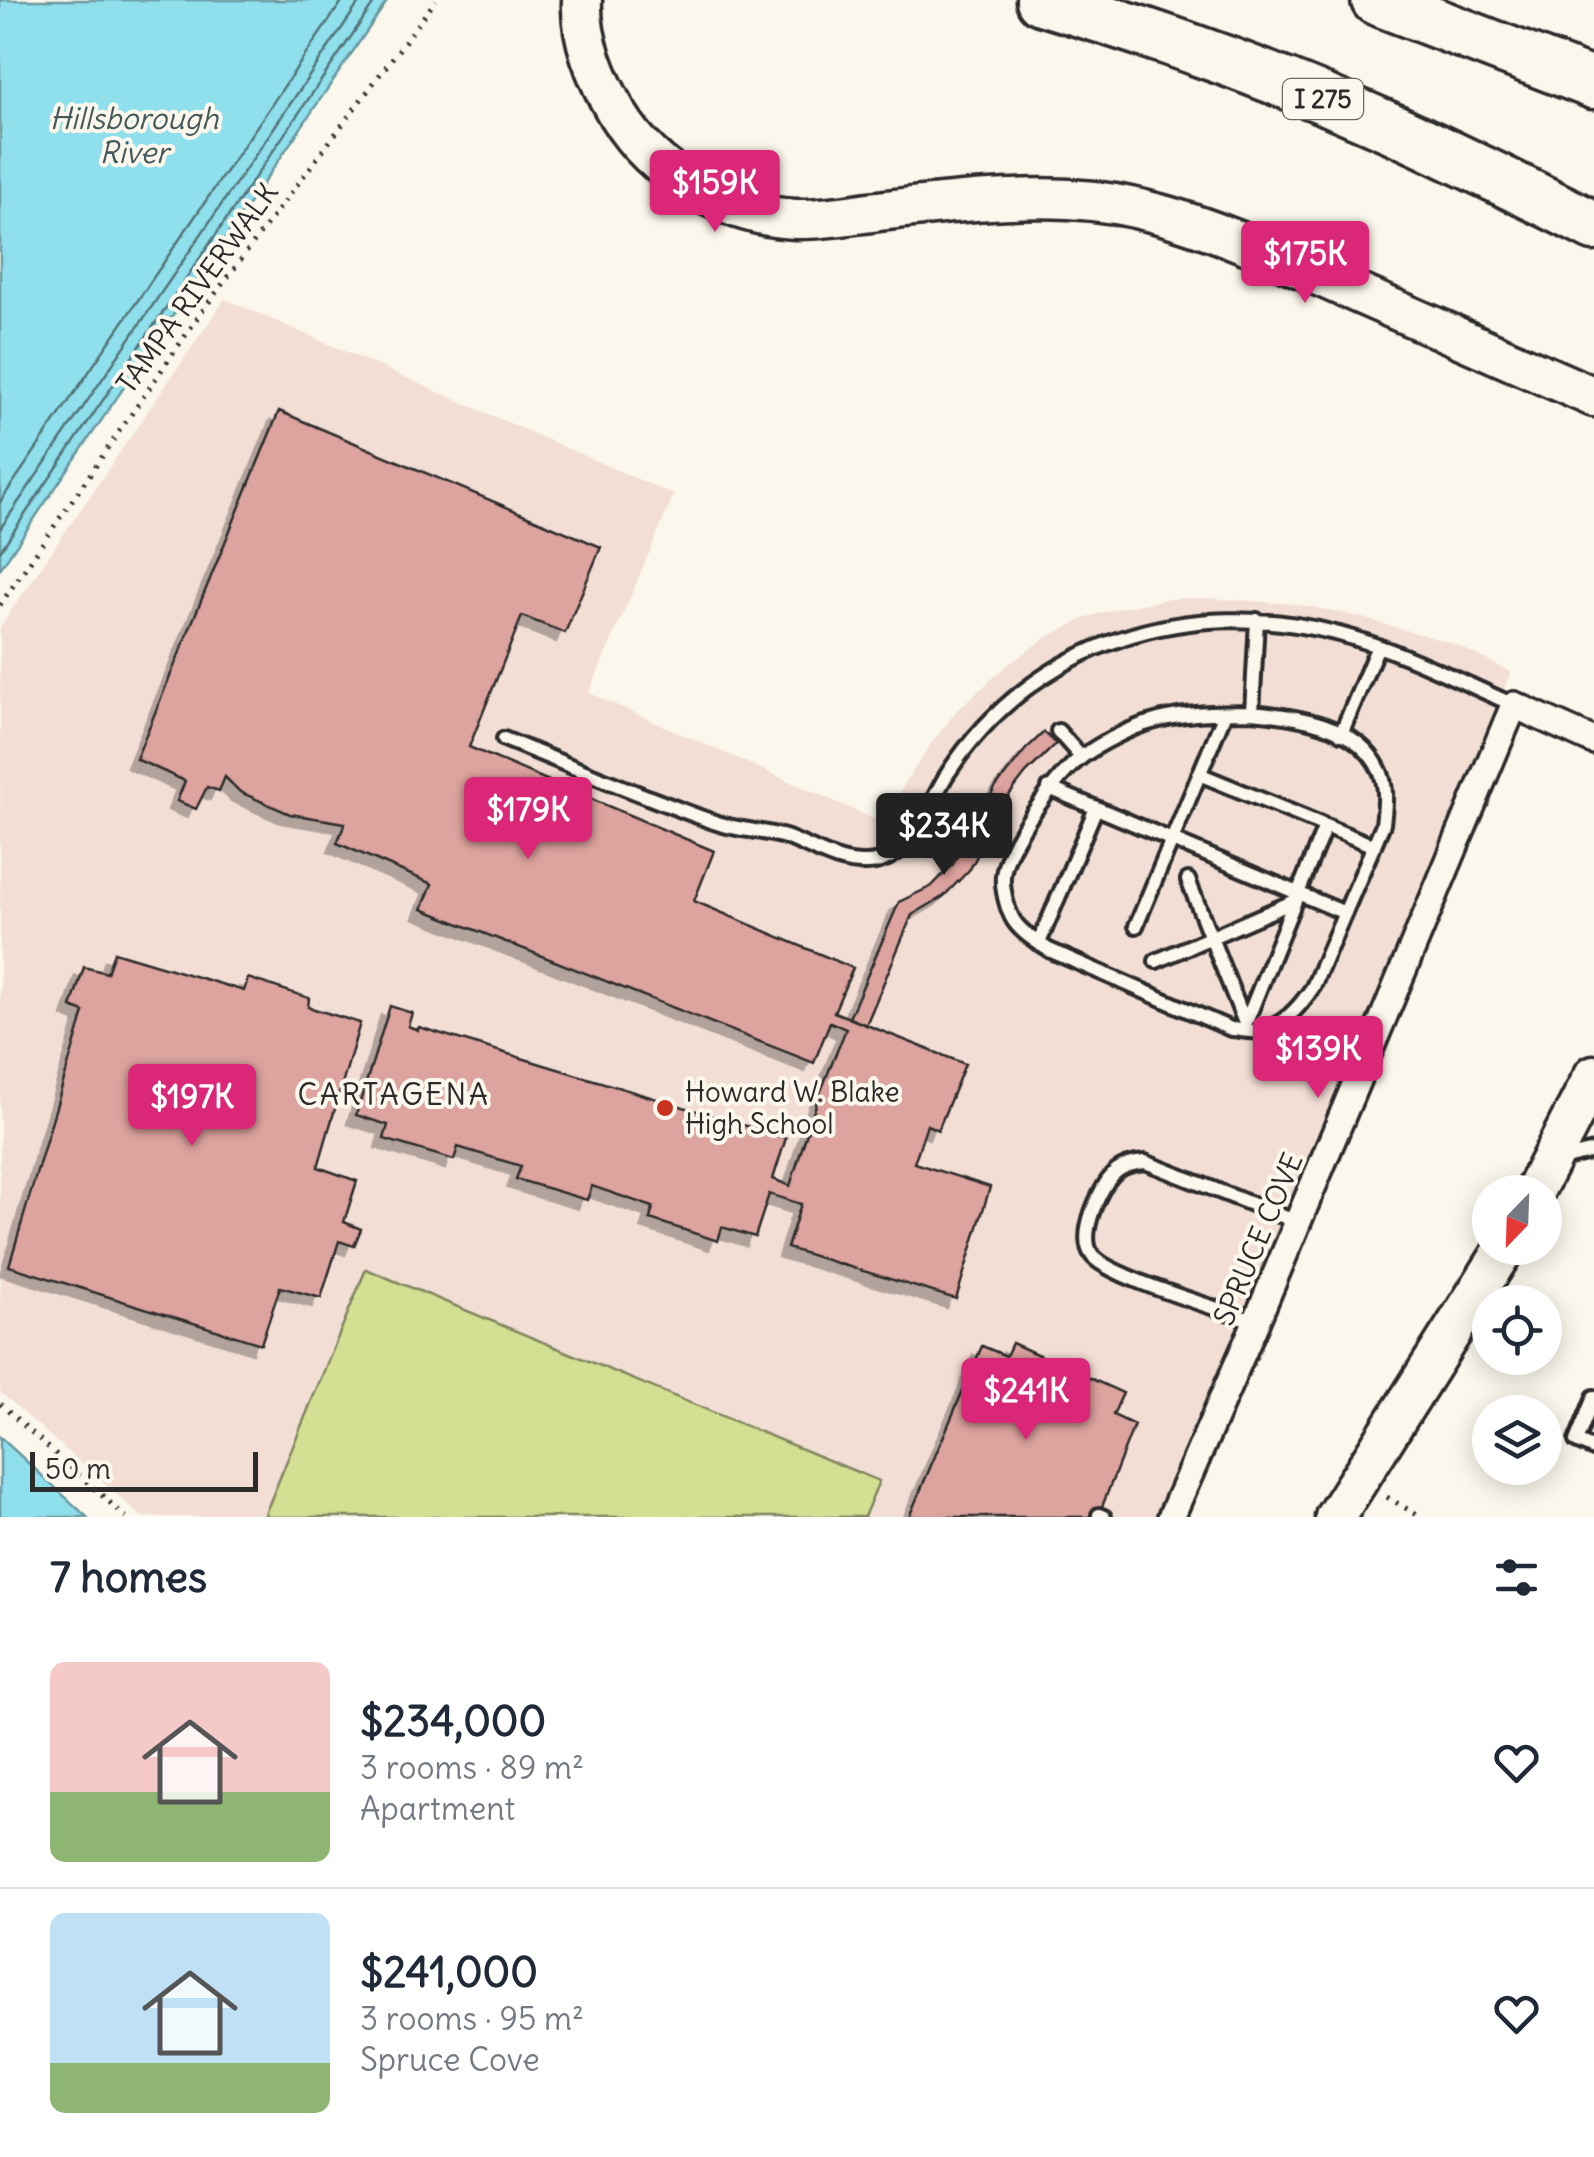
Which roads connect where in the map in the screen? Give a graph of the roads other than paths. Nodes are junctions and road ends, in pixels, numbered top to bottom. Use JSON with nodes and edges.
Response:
{"nodes":[{"id":1,"x":582,"y":0,"type":"edge"},
{"id":2,"x":1041,"y":0,"type":"edge"},
{"id":3,"x":1376,"y":0,"type":"edge"},
{"id":4,"x":1594,"y":84,"type":"edge"},
{"id":5,"x":1594,"y":226,"type":"edge"},
{"id":6,"x":1594,"y":397,"type":"edge"},
{"id":7,"x":1257,"y":620,"type":"junction"},
{"id":8,"x":1378,"y":646,"type":"junction"},
{"id":9,"x":1514,"y":706,"type":"junction"},
{"id":10,"x":1252,"y":712,"type":"junction"},
{"id":11,"x":1226,"y":713,"type":"junction"},
{"id":12,"x":1058,"y":731,"type":"dead end"},
{"id":13,"x":1342,"y":734,"type":"junction"},
{"id":14,"x":504,"y":739,"type":"dead end"},
{"id":15,"x":1594,"y":740,"type":"edge"},
{"id":16,"x":1081,"y":757,"type":"junction"},
{"id":17,"x":1200,"y":774,"type":"junction"},
{"id":18,"x":1049,"y":788,"type":"junction"},
{"id":19,"x":1096,"y":808,"type":"junction"},
{"id":20,"x":1325,"y":826,"type":"junction"},
{"id":21,"x":1171,"y":840,"type":"junction"},
{"id":22,"x":1374,"y":846,"type":"junction"},
{"id":23,"x":1188,"y":880,"type":"dead end"},
{"id":24,"x":1296,"y":897,"type":"junction"},
{"id":25,"x":1345,"y":913,"type":"junction"},
{"id":26,"x":1136,"y":926,"type":"dead end"},
{"id":27,"x":1211,"y":937,"type":"junction"},
{"id":28,"x":1039,"y":943,"type":"junction"},
{"id":29,"x":1156,"y":961,"type":"dead end"},
{"id":30,"x":1244,"y":1026,"type":"junction"},
{"id":31,"x":1594,"y":1074,"type":"edge"},
{"id":32,"x":1594,"y":1151,"type":"edge"},
{"id":33,"x":1543,"y":1175,"type":"edge"},
{"id":34,"x":1546,"y":1175,"type":"edge"},
{"id":35,"x":1297,"y":1222,"type":"junction"},
{"id":36,"x":1494,"y":1265,"type":"edge"},
{"id":37,"x":1256,"y":1322,"type":"junction"},
{"id":38,"x":1594,"y":1398,"type":"edge"},
{"id":39,"x":1594,"y":1449,"type":"edge"},
{"id":40,"x":1171,"y":1517,"type":"edge"},
{"id":41,"x":1334,"y":1517,"type":"edge"}],
"edges":[{"from":1,"to":6,"type":"street"},
{"from":2,"to":5,"type":"highway","number":"I 275"},
{"from":3,"to":4,"type":"highway"},
{"from":7,"to":8,"type":"lane"},
{"from":7,"to":10,"type":"lane"},
{"from":7,"to":14,"type":"lane"},
{"from":8,"to":9,"type":"lane"},
{"from":8,"to":13,"type":"lane"},
{"from":9,"to":15,"type":"street"},
{"from":9,"to":35,"type":"street","name":"SPRUCE COVE"},
{"from":10,"to":11,"type":"lane"},
{"from":10,"to":13,"type":"lane"},
{"from":11,"to":16,"type":"lane"},
{"from":11,"to":17,"type":"lane"},
{"from":12,"to":16,"type":"lane"},
{"from":13,"to":22,"type":"lane"},
{"from":16,"to":18,"type":"lane"},
{"from":17,"to":20,"type":"lane"},
{"from":17,"to":21,"type":"lane"},
{"from":18,"to":19,"type":"lane"},
{"from":18,"to":28,"type":"lane"},
{"from":19,"to":21,"type":"lane"},
{"from":19,"to":28,"type":"lane"},
{"from":20,"to":22,"type":"lane"},
{"from":20,"to":24,"type":"lane"},
{"from":21,"to":24,"type":"lane"},
{"from":21,"to":26,"type":"lane"},
{"from":22,"to":25,"type":"lane"},
{"from":23,"to":27,"type":"lane"},
{"from":24,"to":25,"type":"lane"},
{"from":24,"to":27,"type":"lane"},
{"from":24,"to":30,"type":"lane"},
{"from":25,"to":30,"type":"lane"},
{"from":27,"to":29,"type":"lane"},
{"from":27,"to":30,"type":"lane"},
{"from":28,"to":30,"type":"lane"},
{"from":31,"to":33,"type":"street"},
{"from":32,"to":34,"type":"lane"},
{"from":35,"to":37,"type":"street","name":"SPRUCE COVE"},
{"from":35,"to":37,"type":"lane"},
{"from":36,"to":41,"type":"street"},
{"from":37,"to":40,"type":"street","name":"SPRUCE COVE"},
{"from":38,"to":39,"type":"lane"}]}
